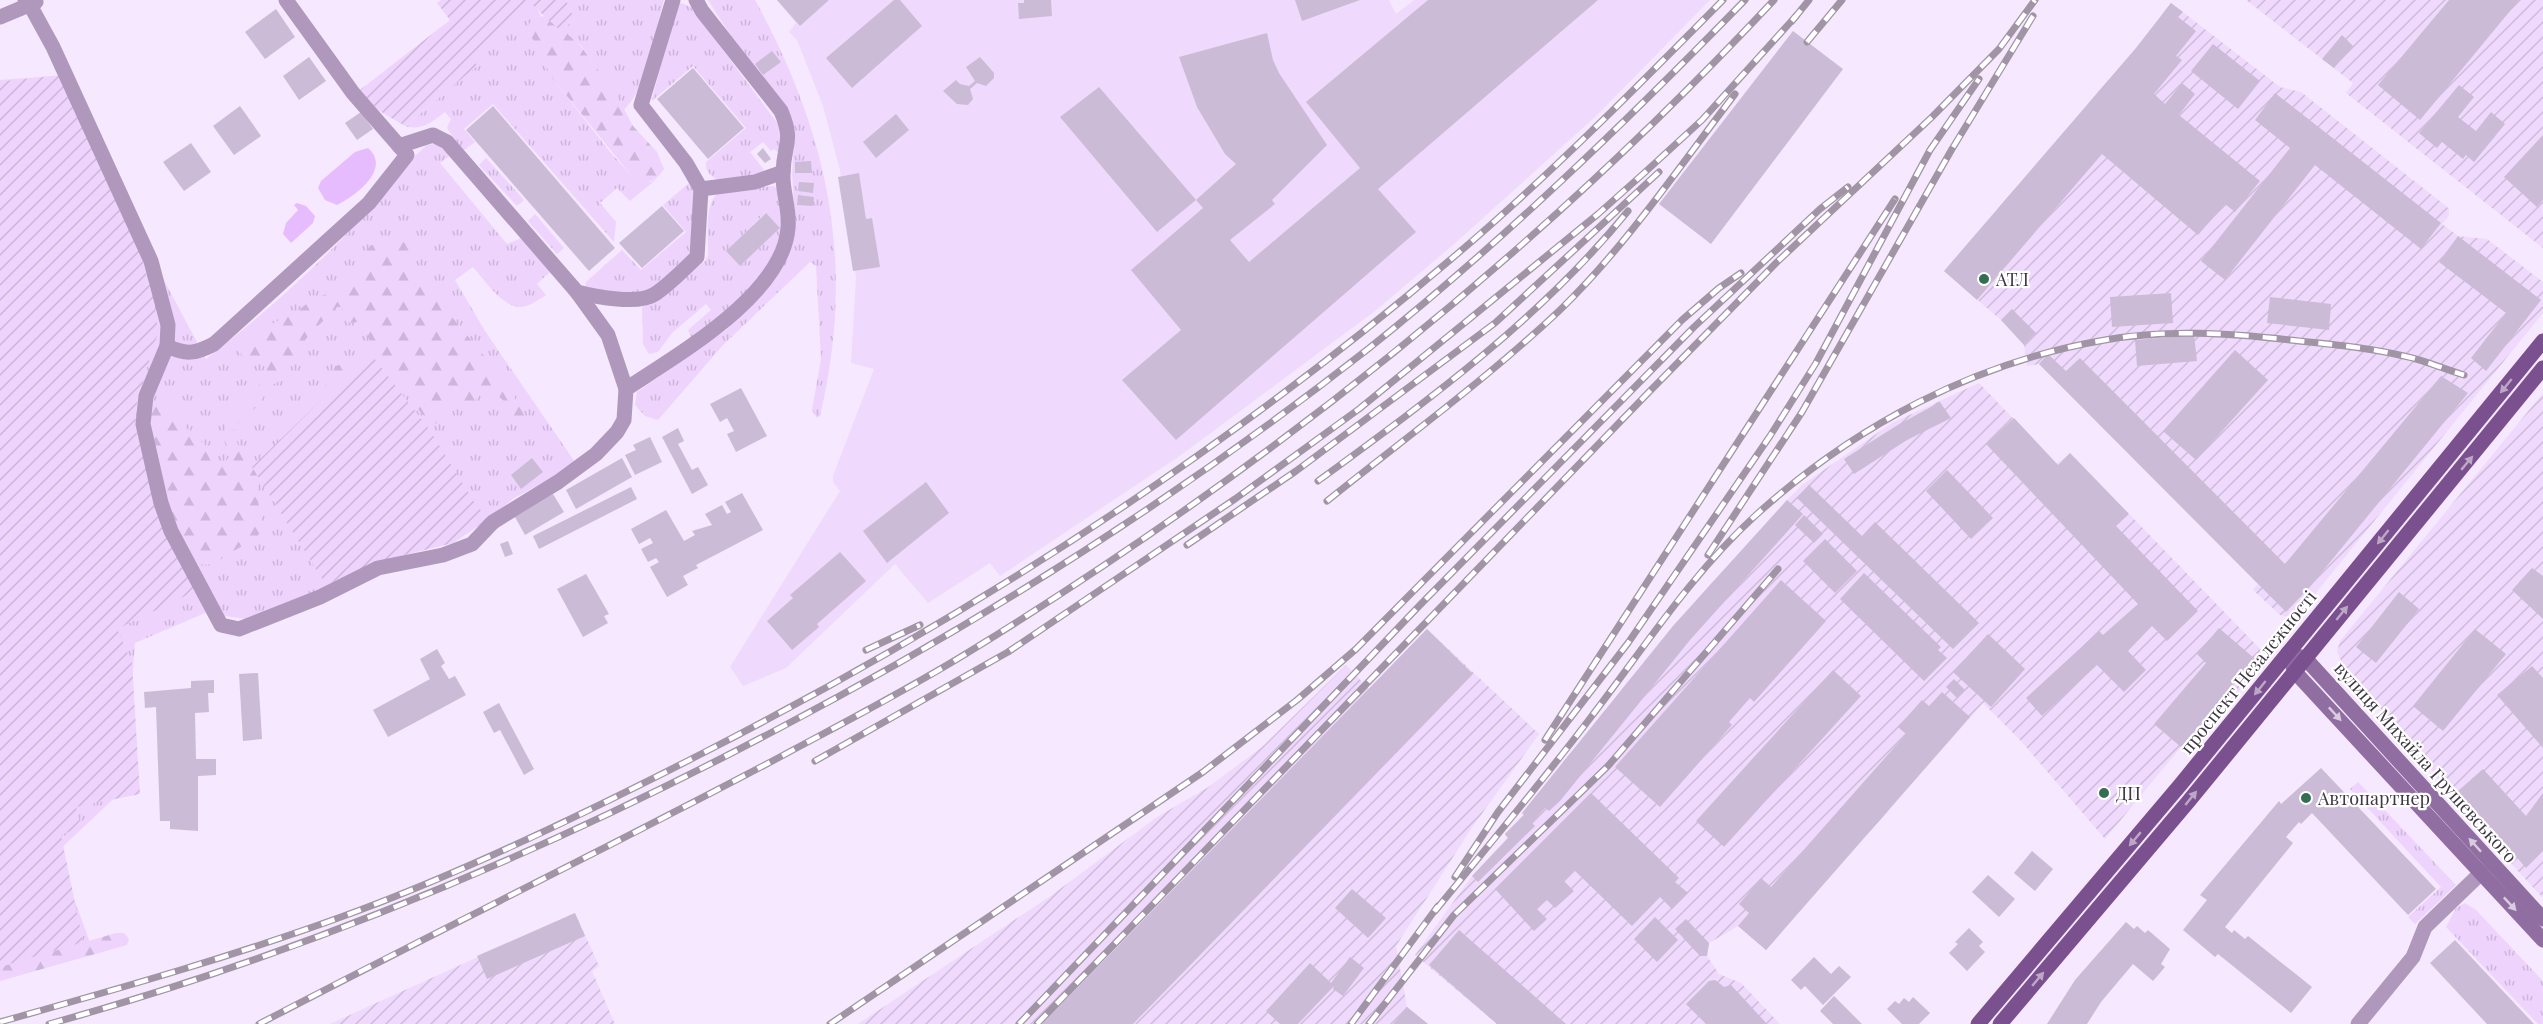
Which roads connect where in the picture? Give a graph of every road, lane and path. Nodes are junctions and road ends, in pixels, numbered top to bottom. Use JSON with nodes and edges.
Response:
{"nodes":[{"id":1,"x":286,"y":0,"type":"edge"},
{"id":2,"x":673,"y":0,"type":"edge"},
{"id":3,"x":696,"y":0,"type":"edge"},
{"id":4,"x":31,"y":2,"type":"edge"},
{"id":5,"x":0,"y":17,"type":"edge"},
{"id":6,"x":403,"y":150,"type":"junction"},
{"id":7,"x":783,"y":172,"type":"junction"},
{"id":8,"x":701,"y":189,"type":"junction"},
{"id":9,"x":578,"y":292,"type":"junction"},
{"id":10,"x":2543,"y":341,"type":"edge"},
{"id":11,"x":167,"y":346,"type":"junction"},
{"id":12,"x":2543,"y":368,"type":"edge"},
{"id":13,"x":626,"y":389,"type":"junction"},
{"id":14,"x":2288,"y":653,"type":"junction"},
{"id":15,"x":2305,"y":658,"type":"junction"},
{"id":16,"x":2295,"y":672,"type":"junction"},
{"id":17,"x":2481,"y":873,"type":"junction"},
{"id":18,"x":2543,"y":919,"type":"edge"},
{"id":19,"x":2543,"y":940,"type":"edge"},
{"id":20,"x":1978,"y":1024,"type":"edge"},
{"id":21,"x":2001,"y":1024,"type":"edge"},
{"id":22,"x":2358,"y":1024,"type":"edge"}],
"edges":[{"from":1,"to":6,"type":"street"},
{"from":2,"to":8,"type":"street"},
{"from":3,"to":7,"type":"street"},
{"from":4,"to":5,"type":"street"},
{"from":4,"to":11,"type":"street"},
{"from":6,"to":9,"type":"street"},
{"from":6,"to":11,"type":"street"},
{"from":7,"to":8,"type":"street"},
{"from":7,"to":13,"type":"street"},
{"from":8,"to":9,"type":"street"},
{"from":9,"to":13,"type":"street"},
{"from":10,"to":14,"type":"main road","name":"проспект Незалежності","one_way":true},
{"from":11,"to":13,"type":"street"},
{"from":15,"to":12,"type":"main road","name":"проспект Незалежності","one_way":true},
{"from":14,"to":15,"type":"main road"},
{"from":14,"to":16,"type":"main road"},
{"from":14,"to":20,"type":"main road","name":"проспект Незалежності","one_way":true},
{"from":15,"to":16,"type":"main road","name":"проспект Незалежності"},
{"from":18,"to":15,"type":"main road","name":"вулиця Михайла Грушевського","one_way":true},
{"from":16,"to":17,"type":"main road","name":"вулиця Михайла Грушевського","one_way":true},
{"from":21,"to":16,"type":"main road","name":"проспект Незалежності","one_way":true},
{"from":17,"to":19,"type":"main road","name":"вулиця Михайла Грушевського","one_way":true},
{"from":17,"to":22,"type":"street"}]}
